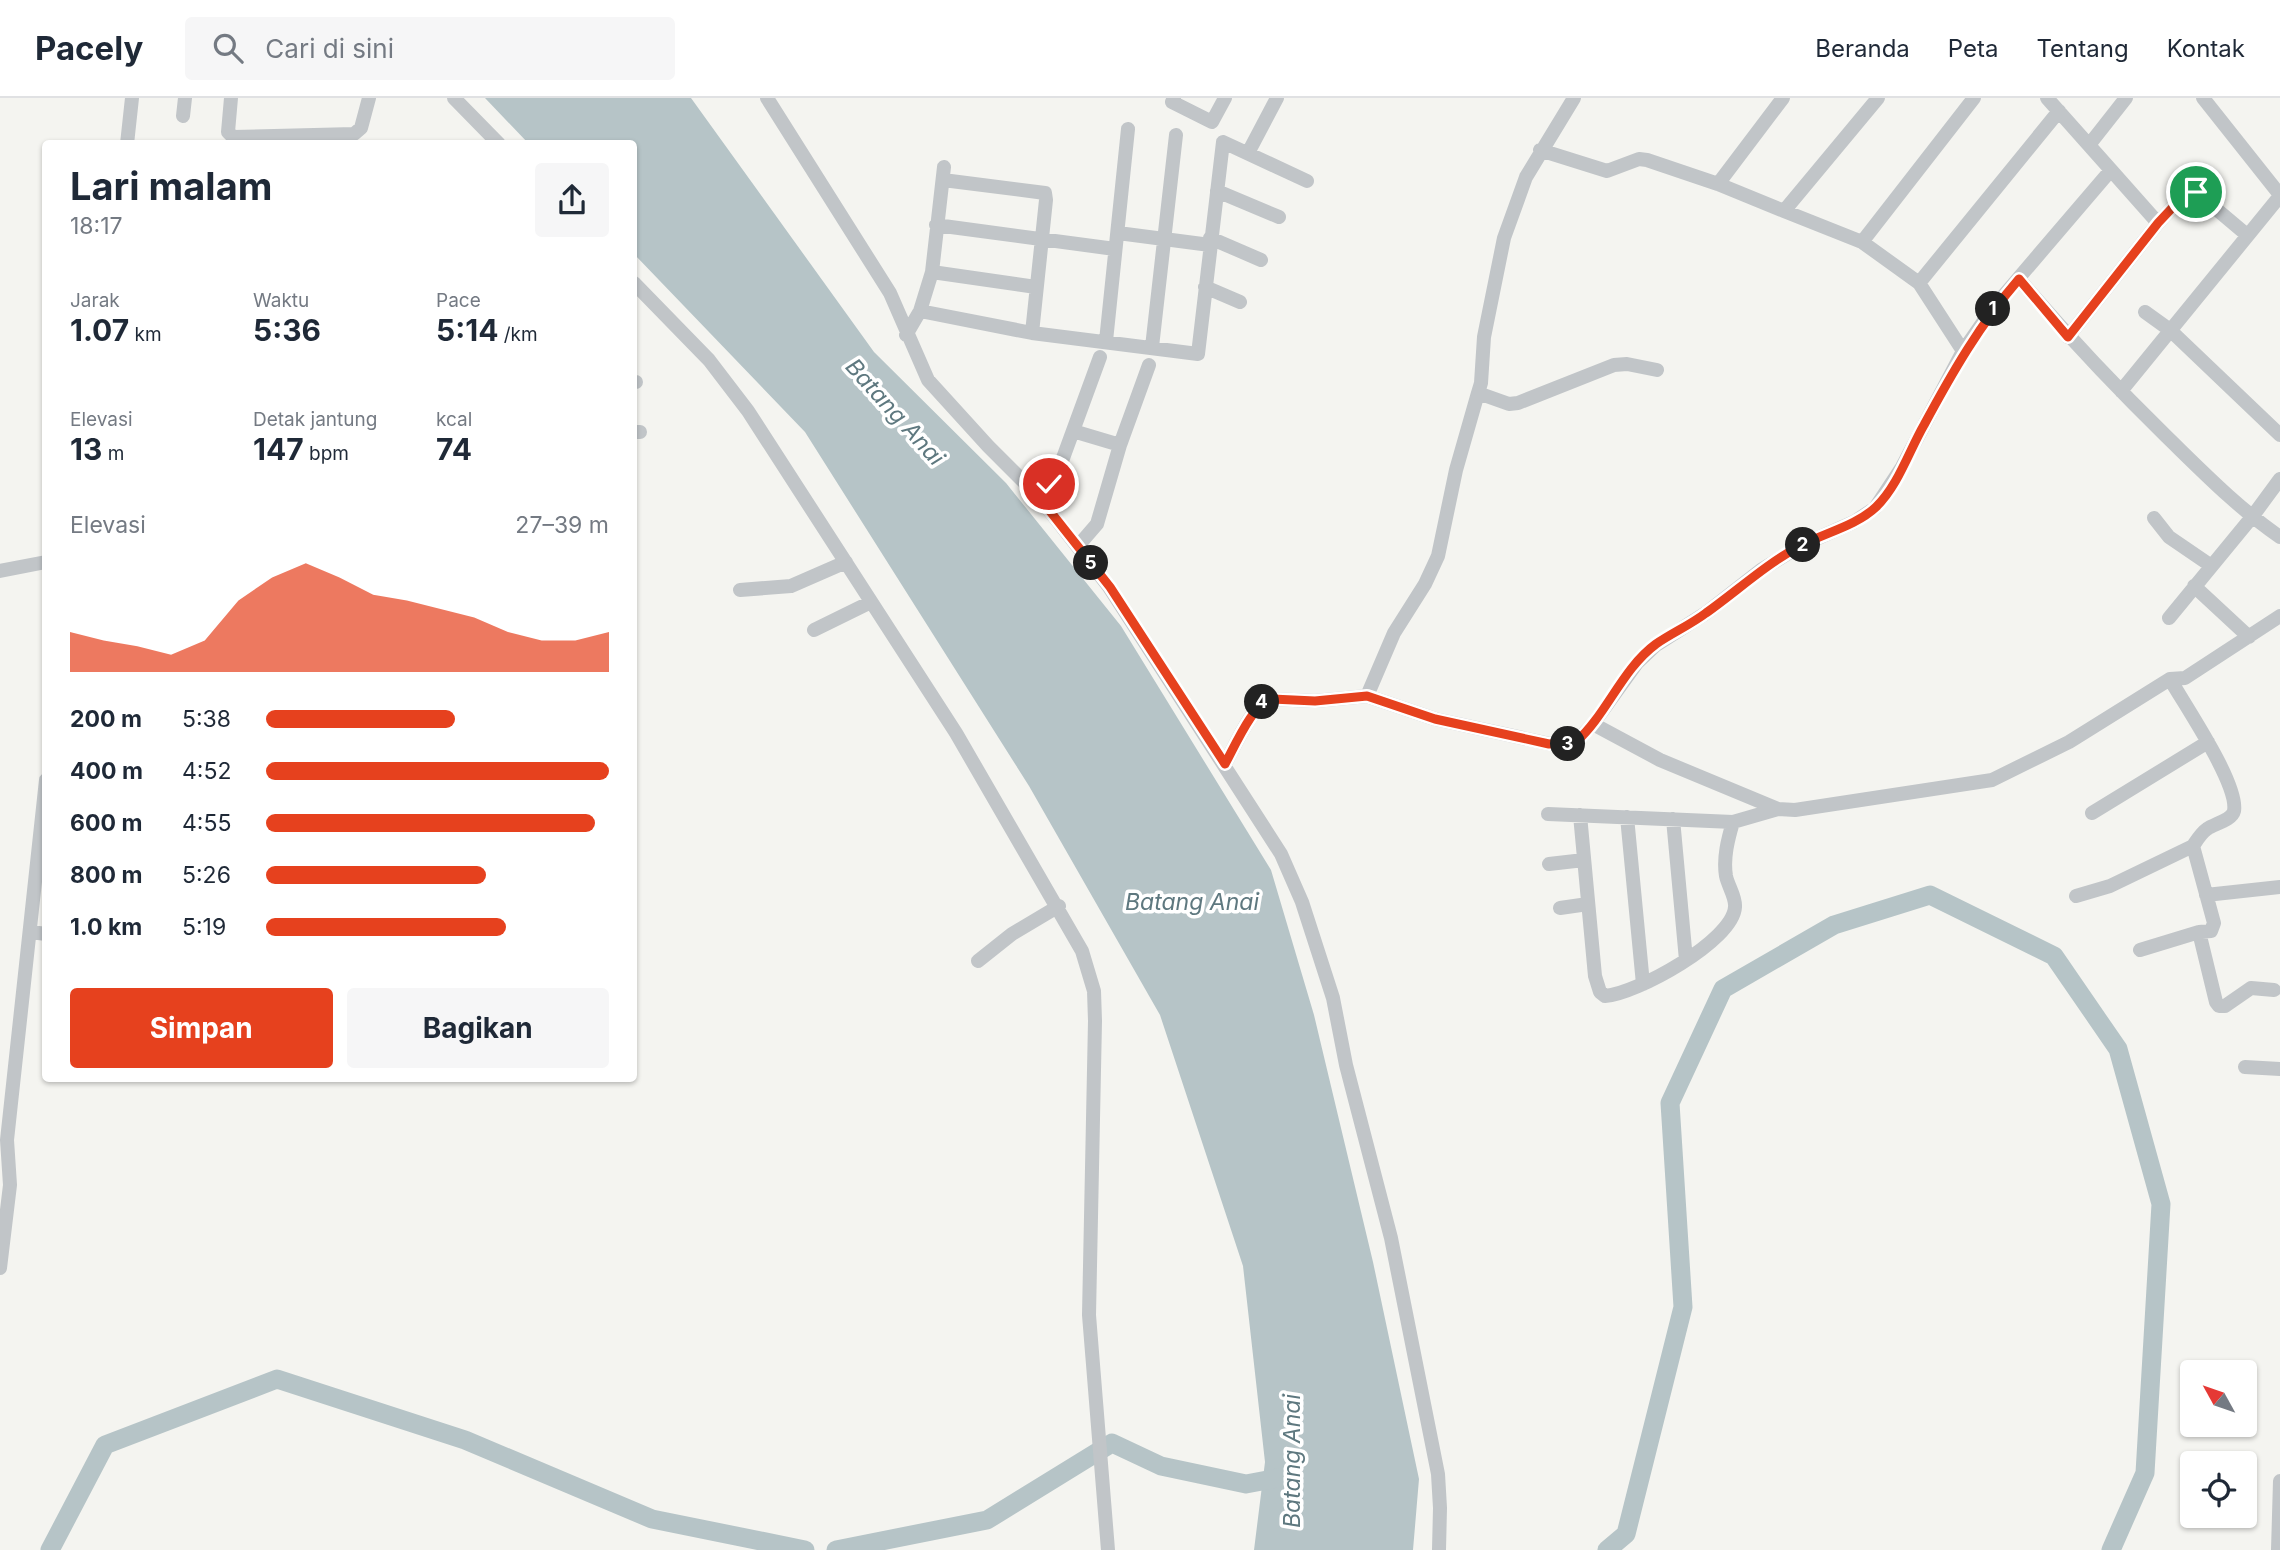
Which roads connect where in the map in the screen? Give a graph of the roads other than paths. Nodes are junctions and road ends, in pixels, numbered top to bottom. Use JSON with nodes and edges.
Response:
{"nodes":[{"id":1,"x":132,"y":98,"type":"edge"},
{"id":2,"x":185,"y":98,"type":"edge"},
{"id":3,"x":231,"y":98,"type":"edge"},
{"id":4,"x":369,"y":98,"type":"edge"},
{"id":5,"x":454,"y":98,"type":"edge"},
{"id":6,"x":767,"y":98,"type":"edge"},
{"id":7,"x":1174,"y":98,"type":"edge"},
{"id":8,"x":1225,"y":98,"type":"edge"},
{"id":9,"x":1277,"y":98,"type":"edge"},
{"id":10,"x":1574,"y":98,"type":"edge"},
{"id":11,"x":1783,"y":98,"type":"edge"},
{"id":12,"x":1878,"y":98,"type":"edge"},
{"id":13,"x":1974,"y":98,"type":"edge"},
{"id":14,"x":2048,"y":98,"type":"edge"},
{"id":15,"x":2126,"y":98,"type":"edge"},
{"id":16,"x":2203,"y":98,"type":"edge"},
{"id":17,"x":2059,"y":111,"type":"junction"},
{"id":18,"x":183,"y":116,"type":"dead end"},
{"id":19,"x":1128,"y":129,"type":"dead end"},
{"id":20,"x":1176,"y":135,"type":"dead end"},
{"id":21,"x":127,"y":140,"type":"edge"},
{"id":22,"x":495,"y":140,"type":"edge"},
{"id":23,"x":2089,"y":145,"type":"junction"},
{"id":24,"x":1541,"y":150,"type":"junction"},
{"id":25,"x":1248,"y":153,"type":"junction"},
{"id":26,"x":2110,"y":170,"type":"junction"},
{"id":27,"x":1307,"y":181,"type":"dead end"},
{"id":28,"x":1718,"y":184,"type":"junction"},
{"id":29,"x":1217,"y":191,"type":"junction"},
{"id":30,"x":2280,"y":196,"type":"edge"},
{"id":31,"x":1784,"y":211,"type":"junction"},
{"id":32,"x":1279,"y":217,"type":"dead end"},
{"id":33,"x":2158,"y":223,"type":"junction"},
{"id":34,"x":936,"y":225,"type":"junction"},
{"id":35,"x":1118,"y":233,"type":"junction"},
{"id":36,"x":2247,"y":235,"type":"junction"},
{"id":37,"x":1043,"y":239,"type":"junction"},
{"id":38,"x":1164,"y":239,"type":"junction"},
{"id":39,"x":1210,"y":242,"type":"junction"},
{"id":40,"x":1862,"y":242,"type":"junction"},
{"id":41,"x":1115,"y":249,"type":"junction"},
{"id":42,"x":1261,"y":260,"type":"dead end"},
{"id":43,"x":932,"y":272,"type":"junction"},
{"id":44,"x":2019,"y":279,"type":"junction"},
{"id":45,"x":1919,"y":283,"type":"junction"},
{"id":46,"x":637,"y":286,"type":"edge"},
{"id":47,"x":1037,"y":287,"type":"junction"},
{"id":48,"x":1205,"y":287,"type":"junction"},
{"id":49,"x":1240,"y":302,"type":"dead end"},
{"id":50,"x":920,"y":311,"type":"junction"},
{"id":51,"x":2145,"y":312,"type":"dead end"},
{"id":52,"x":2170,"y":330,"type":"junction"},
{"id":53,"x":1032,"y":333,"type":"junction"},
{"id":54,"x":906,"y":335,"type":"junction"},
{"id":55,"x":2068,"y":337,"type":"junction"},
{"id":56,"x":1106,"y":341,"type":"junction"},
{"id":57,"x":1152,"y":347,"type":"junction"},
{"id":58,"x":1964,"y":351,"type":"junction"},
{"id":59,"x":1100,"y":357,"type":"dead end"},
{"id":60,"x":1149,"y":365,"type":"dead end"},
{"id":61,"x":1657,"y":370,"type":"dead end"},
{"id":62,"x":2121,"y":391,"type":"junction"},
{"id":63,"x":1478,"y":393,"type":"junction"},
{"id":64,"x":1073,"y":431,"type":"junction"},
{"id":65,"x":2280,"y":435,"type":"edge"},
{"id":66,"x":1120,"y":445,"type":"junction"},
{"id":67,"x":2280,"y":479,"type":"edge"},
{"id":68,"x":1038,"y":496,"type":"junction"},
{"id":69,"x":2252,"y":517,"type":"junction"},
{"id":70,"x":2154,"y":519,"type":"dead end"},
{"id":71,"x":2280,"y":537,"type":"edge"},
{"id":72,"x":1078,"y":546,"type":"junction"},
{"id":73,"x":846,"y":562,"type":"junction"},
{"id":74,"x":42,"y":563,"type":"edge"},
{"id":75,"x":2210,"y":565,"type":"junction"},
{"id":76,"x":0,"y":571,"type":"edge"},
{"id":77,"x":2193,"y":586,"type":"junction"},
{"id":78,"x":740,"y":590,"type":"dead end"},
{"id":79,"x":871,"y":601,"type":"junction"},
{"id":80,"x":2280,"y":616,"type":"edge"},
{"id":81,"x":2169,"y":618,"type":"dead end"},
{"id":82,"x":814,"y":630,"type":"dead end"},
{"id":83,"x":2249,"y":636,"type":"junction"},
{"id":84,"x":2169,"y":679,"type":"junction"},
{"id":85,"x":1367,"y":696,"type":"junction"},
{"id":86,"x":1593,"y":724,"type":"junction"},
{"id":87,"x":2208,"y":741,"type":"junction"},
{"id":88,"x":1225,"y":764,"type":"junction"},
{"id":89,"x":1778,"y":809,"type":"junction"},
{"id":90,"x":2092,"y":813,"type":"dead end"},
{"id":91,"x":1548,"y":814,"type":"dead end"},
{"id":92,"x":1580,"y":816,"type":"junction"},
{"id":93,"x":1627,"y":817,"type":"junction"},
{"id":94,"x":1673,"y":819,"type":"junction"},
{"id":95,"x":1733,"y":822,"type":"junction"},
{"id":96,"x":2193,"y":846,"type":"junction"},
{"id":97,"x":42,"y":856,"type":"edge"},
{"id":98,"x":1584,"y":860,"type":"junction"},
{"id":99,"x":1549,"y":864,"type":"dead end"},
{"id":100,"x":2280,"y":887,"type":"edge"},
{"id":101,"x":2206,"y":895,"type":"junction"},
{"id":102,"x":2076,"y":896,"type":"dead end"},
{"id":103,"x":1588,"y":904,"type":"junction"},
{"id":104,"x":1059,"y":906,"type":"junction"},
{"id":105,"x":1560,"y":908,"type":"dead end"},
{"id":106,"x":2199,"y":932,"type":"junction"},
{"id":107,"x":38,"y":933,"type":"edge"},
{"id":108,"x":2140,"y":950,"type":"dead end"},
{"id":109,"x":1686,"y":960,"type":"junction"},
{"id":110,"x":978,"y":961,"type":"dead end"},
{"id":111,"x":1643,"y":984,"type":"junction"},
{"id":112,"x":2274,"y":990,"type":"dead end"},
{"id":113,"x":2245,"y":1067,"type":"dead end"},
{"id":114,"x":2280,"y":1069,"type":"edge"},
{"id":115,"x":0,"y":1268,"type":"edge"},
{"id":116,"x":2280,"y":1480,"type":"edge"},
{"id":117,"x":1108,"y":1550,"type":"edge"},
{"id":118,"x":1439,"y":1550,"type":"edge"},
{"id":119,"x":2278,"y":1550,"type":"edge"}],
"edges":[{"from":1,"to":21,"type":"street"},
{"from":2,"to":18,"type":"street"},
{"from":3,"to":4,"type":"street"},
{"from":5,"to":22,"type":"street"},
{"from":6,"to":54,"type":"street"},
{"from":7,"to":8,"type":"street"},
{"from":9,"to":25,"type":"street"},
{"from":10,"to":24,"type":"street"},
{"from":11,"to":28,"type":"street"},
{"from":12,"to":31,"type":"street"},
{"from":13,"to":40,"type":"street"},
{"from":14,"to":17,"type":"street"},
{"from":15,"to":23,"type":"street"},
{"from":16,"to":30,"type":"street"},
{"from":17,"to":23,"type":"street"},
{"from":17,"to":45,"type":"street"},
{"from":19,"to":35,"type":"street"},
{"from":20,"to":38,"type":"street"},
{"from":23,"to":26,"type":"street"},
{"from":24,"to":28,"type":"street"},
{"from":24,"to":63,"type":"street"},
{"from":25,"to":27,"type":"street"},
{"from":25,"to":29,"type":"street"},
{"from":26,"to":33,"type":"street"},
{"from":26,"to":44,"type":"street"},
{"from":28,"to":31,"type":"street"},
{"from":29,"to":32,"type":"street"},
{"from":29,"to":39,"type":"street"},
{"from":30,"to":36,"type":"street"},
{"from":31,"to":40,"type":"street"},
{"from":33,"to":36,"type":"street"},
{"from":33,"to":55,"type":"street"},
{"from":34,"to":37,"type":"street"},
{"from":34,"to":37,"type":"street"},
{"from":34,"to":43,"type":"street"},
{"from":35,"to":38,"type":"street"},
{"from":35,"to":41,"type":"street"},
{"from":36,"to":52,"type":"street"},
{"from":37,"to":41,"type":"street"},
{"from":37,"to":47,"type":"street"},
{"from":38,"to":39,"type":"street"},
{"from":38,"to":57,"type":"street"},
{"from":39,"to":42,"type":"street"},
{"from":39,"to":48,"type":"street"},
{"from":40,"to":45,"type":"street"},
{"from":41,"to":56,"type":"street"},
{"from":43,"to":47,"type":"street"},
{"from":43,"to":50,"type":"street"},
{"from":44,"to":55,"type":"street"},
{"from":44,"to":58,"type":"street"},
{"from":45,"to":58,"type":"street"},
{"from":46,"to":73,"type":"street"},
{"from":47,"to":53,"type":"street"},
{"from":48,"to":49,"type":"street"},
{"from":48,"to":57,"type":"street"},
{"from":50,"to":53,"type":"street"},
{"from":50,"to":54,"type":"street"},
{"from":51,"to":52,"type":"street"},
{"from":52,"to":62,"type":"street"},
{"from":52,"to":65,"type":"street"},
{"from":53,"to":56,"type":"street"},
{"from":54,"to":68,"type":"street"},
{"from":55,"to":62,"type":"street"},
{"from":56,"to":57,"type":"street"},
{"from":58,"to":86,"type":"street"},
{"from":59,"to":64,"type":"street"},
{"from":60,"to":66,"type":"street"},
{"from":61,"to":63,"type":"street"},
{"from":62,"to":69,"type":"street"},
{"from":63,"to":85,"type":"street"},
{"from":64,"to":66,"type":"street"},
{"from":64,"to":68,"type":"street"},
{"from":66,"to":72,"type":"street"},
{"from":67,"to":69,"type":"street"},
{"from":68,"to":72,"type":"street"},
{"from":69,"to":71,"type":"street"},
{"from":69,"to":75,"type":"street"},
{"from":70,"to":75,"type":"street"},
{"from":72,"to":88,"type":"street"},
{"from":73,"to":78,"type":"street"},
{"from":73,"to":79,"type":"street"},
{"from":74,"to":76,"type":"street"},
{"from":75,"to":77,"type":"street"},
{"from":77,"to":81,"type":"street"},
{"from":77,"to":83,"type":"street"},
{"from":79,"to":82,"type":"street"},
{"from":79,"to":104,"type":"street"},
{"from":80,"to":83,"type":"street"},
{"from":83,"to":84,"type":"street"},
{"from":84,"to":87,"type":"street"},
{"from":84,"to":89,"type":"street"},
{"from":85,"to":86,"type":"street"},
{"from":85,"to":88,"type":"street"},
{"from":86,"to":89,"type":"street"},
{"from":87,"to":90,"type":"street"},
{"from":87,"to":96,"type":"street"},
{"from":88,"to":118,"type":"street"},
{"from":89,"to":95,"type":"street"},
{"from":91,"to":92,"type":"street"},
{"from":92,"to":93,"type":"street"},
{"from":92,"to":98,"type":"street"},
{"from":93,"to":94,"type":"street"},
{"from":93,"to":111,"type":"street"},
{"from":94,"to":95,"type":"street"},
{"from":94,"to":109,"type":"street"},
{"from":95,"to":109,"type":"street"},
{"from":96,"to":101,"type":"street"},
{"from":96,"to":102,"type":"street"},
{"from":97,"to":107,"type":"street"},
{"from":98,"to":99,"type":"street"},
{"from":98,"to":103,"type":"street"},
{"from":100,"to":101,"type":"street"},
{"from":101,"to":106,"type":"street"},
{"from":103,"to":105,"type":"street"},
{"from":103,"to":111,"type":"street"},
{"from":104,"to":110,"type":"street"},
{"from":104,"to":117,"type":"street"},
{"from":106,"to":108,"type":"street"},
{"from":106,"to":112,"type":"street"},
{"from":107,"to":115,"type":"street"},
{"from":109,"to":111,"type":"street"},
{"from":113,"to":114,"type":"street"},
{"from":116,"to":119,"type":"street"}]}
